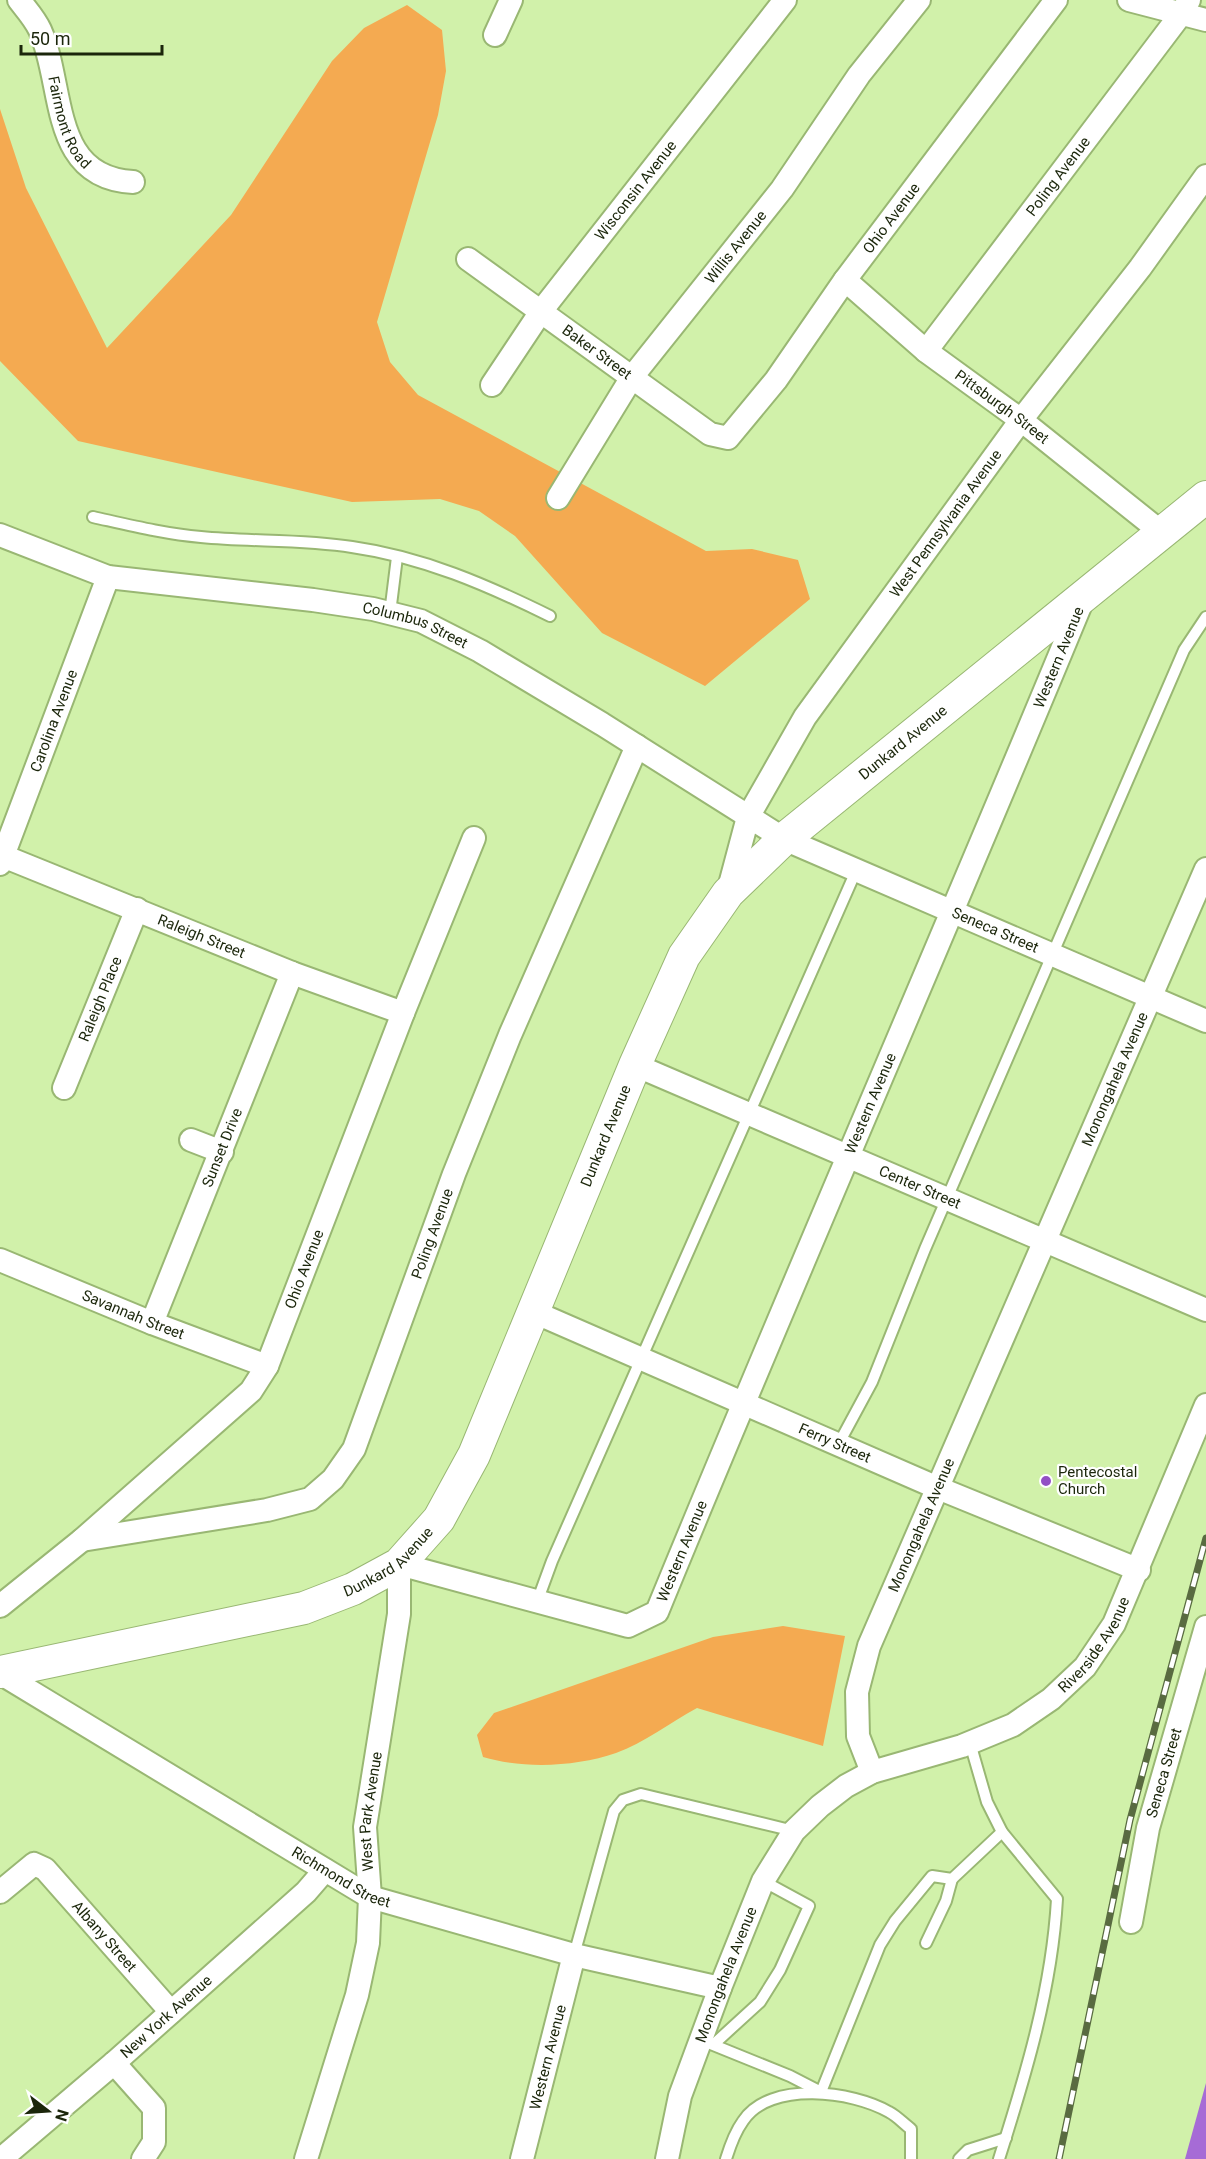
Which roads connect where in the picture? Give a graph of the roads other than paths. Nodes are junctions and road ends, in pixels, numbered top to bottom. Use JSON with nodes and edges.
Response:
{"nodes":[{"id":1,"x":19,"y":0,"type":"edge"},
{"id":2,"x":511,"y":0,"type":"edge"},
{"id":3,"x":785,"y":0,"type":"edge"},
{"id":4,"x":919,"y":0,"type":"edge"},
{"id":5,"x":1056,"y":0,"type":"edge"},
{"id":6,"x":1129,"y":0,"type":"edge"},
{"id":7,"x":1185,"y":7,"type":"edge"},
{"id":8,"x":1206,"y":20,"type":"edge"},
{"id":9,"x":495,"y":35,"type":"dead end"},
{"id":10,"x":1206,"y":176,"type":"edge"},
{"id":11,"x":133,"y":182,"type":"dead end"},
{"id":12,"x":468,"y":259,"type":"dead end"},
{"id":13,"x":845,"y":280,"type":"junction"},
{"id":14,"x":542,"y":310,"type":"junction"},
{"id":15,"x":926,"y":351,"type":"junction"},
{"id":16,"x":633,"y":377,"type":"junction"},
{"id":17,"x":492,"y":385,"type":"dead end"},
{"id":18,"x":1021,"y":420,"type":"junction"},
{"id":19,"x":728,"y":438,"type":"joint"},
{"id":20,"x":1206,"y":496,"type":"edge"},
{"id":21,"x":558,"y":498,"type":"dead end"},
{"id":22,"x":93,"y":517,"type":"dead end"},
{"id":23,"x":1161,"y":532,"type":"junction"},
{"id":24,"x":0,"y":535,"type":"edge"},
{"id":25,"x":397,"y":556,"type":"junction"},
{"id":26,"x":108,"y":578,"type":"junction"},
{"id":27,"x":1084,"y":596,"type":"junction"},
{"id":28,"x":390,"y":613,"type":"junction"},
{"id":29,"x":550,"y":616,"type":"dead end"},
{"id":30,"x":1206,"y":617,"type":"edge"},
{"id":31,"x":637,"y":746,"type":"junction"},
{"id":32,"x":748,"y":817,"type":"junction"},
{"id":33,"x":474,"y":838,"type":"dead end"},
{"id":34,"x":784,"y":839,"type":"junction"},
{"id":35,"x":2,"y":860,"type":"edge"},
{"id":36,"x":1206,"y":869,"type":"edge"},
{"id":37,"x":856,"y":871,"type":"junction"},
{"id":38,"x":728,"y":893,"type":"junction"},
{"id":39,"x":137,"y":909,"type":"junction"},
{"id":40,"x":954,"y":911,"type":"junction"},
{"id":41,"x":1052,"y":953,"type":"junction"},
{"id":42,"x":292,"y":973,"type":"junction"},
{"id":43,"x":1151,"y":997,"type":"junction"},
{"id":44,"x":403,"y":1013,"type":"junction"},
{"id":45,"x":1206,"y":1021,"type":"edge"},
{"id":46,"x":635,"y":1065,"type":"junction"},
{"id":47,"x":64,"y":1088,"type":"dead end"},
{"id":48,"x":750,"y":1115,"type":"junction"},
{"id":49,"x":191,"y":1140,"type":"dead end"},
{"id":50,"x":222,"y":1152,"type":"junction"},
{"id":51,"x":848,"y":1158,"type":"junction"},
{"id":52,"x":947,"y":1199,"type":"junction"},
{"id":53,"x":1046,"y":1240,"type":"junction"},
{"id":54,"x":0,"y":1260,"type":"edge"},
{"id":55,"x":1206,"y":1310,"type":"edge"},
{"id":56,"x":534,"y":1312,"type":"junction"},
{"id":57,"x":152,"y":1323,"type":"junction"},
{"id":58,"x":642,"y":1360,"type":"junction"},
{"id":59,"x":267,"y":1366,"type":"junction"},
{"id":60,"x":743,"y":1404,"type":"junction"},
{"id":61,"x":1206,"y":1405,"type":"edge"},
{"id":62,"x":838,"y":1445,"type":"junction"},
{"id":63,"x":938,"y":1488,"type":"junction"},
{"id":64,"x":82,"y":1540,"type":"junction"},
{"id":65,"x":399,"y":1564,"type":"junction"},
{"id":66,"x":1139,"y":1570,"type":"junction"},
{"id":67,"x":537,"y":1602,"type":"junction"},
{"id":68,"x":0,"y":1606,"type":"edge"},
{"id":69,"x":1206,"y":1627,"type":"edge"},
{"id":70,"x":0,"y":1673,"type":"edge"},
{"id":71,"x":970,"y":1743,"type":"junction"},
{"id":72,"x":872,"y":1772,"type":"junction"},
{"id":73,"x":794,"y":1831,"type":"junction"},
{"id":74,"x":1002,"y":1832,"type":"junction"},
{"id":75,"x":326,"y":1870,"type":"junction"},
{"id":76,"x":952,"y":1879,"type":"junction"},
{"id":77,"x":763,"y":1881,"type":"junction"},
{"id":78,"x":0,"y":1892,"type":"edge"},
{"id":79,"x":370,"y":1897,"type":"junction"},
{"id":80,"x":1131,"y":1922,"type":"dead end"},
{"id":81,"x":926,"y":1943,"type":"dead end"},
{"id":82,"x":574,"y":1955,"type":"junction"},
{"id":83,"x":720,"y":1988,"type":"junction"},
{"id":84,"x":171,"y":2012,"type":"junction"},
{"id":85,"x":707,"y":2042,"type":"junction"},
{"id":86,"x":114,"y":2063,"type":"junction"},
{"id":87,"x":820,"y":2092,"type":"junction"},
{"id":88,"x":1006,"y":2138,"type":"junction"},
{"id":89,"x":1,"y":2159,"type":"edge"},
{"id":90,"x":143,"y":2159,"type":"edge"},
{"id":91,"x":306,"y":2159,"type":"edge"},
{"id":92,"x":522,"y":2159,"type":"edge"},
{"id":93,"x":667,"y":2159,"type":"edge"},
{"id":94,"x":726,"y":2159,"type":"edge"},
{"id":95,"x":912,"y":2159,"type":"edge"},
{"id":96,"x":959,"y":2159,"type":"edge"},
{"id":97,"x":999,"y":2159,"type":"edge"}],
"edges":[{"from":1,"to":11,"type":"street","name":"Fairmont Road"},
{"from":2,"to":9,"type":"street"},
{"from":3,"to":14,"type":"street","name":"Wisconsin Avenue"},
{"from":4,"to":16,"type":"street","name":"Willis Avenue"},
{"from":5,"to":13,"type":"street","name":"Ohio Avenue"},
{"from":6,"to":7,"type":"street"},
{"from":7,"to":8,"type":"street"},
{"from":7,"to":15,"type":"street","name":"Poling Avenue"},
{"from":10,"to":18,"type":"street","name":"West Pennsylvania Avenue"},
{"from":12,"to":14,"type":"street","name":"Baker Street"},
{"from":13,"to":15,"type":"street","name":"Pittsburgh Street"},
{"from":13,"to":19,"type":"street","name":"Ohio Avenue"},
{"from":14,"to":16,"type":"street","name":"Baker Street"},
{"from":14,"to":17,"type":"street","name":"Wisconsin Avenue"},
{"from":15,"to":18,"type":"street","name":"Pittsburgh Street"},
{"from":16,"to":19,"type":"street","name":"Baker Street"},
{"from":16,"to":21,"type":"street","name":"Willis Avenue"},
{"from":18,"to":23,"type":"street","name":"Pittsburgh Street"},
{"from":18,"to":32,"type":"street","name":"West Pennsylvania Avenue"},
{"from":20,"to":23,"type":"main road","name":"Dunkard Avenue"},
{"from":22,"to":25,"type":"lane"},
{"from":23,"to":27,"type":"main road","name":"Dunkard Avenue"},
{"from":24,"to":26,"type":"street","name":"Columbus Street"},
{"from":25,"to":28,"type":"lane"},
{"from":25,"to":29,"type":"lane"},
{"from":26,"to":28,"type":"street","name":"Columbus Street"},
{"from":26,"to":35,"type":"street","name":"Carolina Avenue"},
{"from":27,"to":34,"type":"main road","name":"Dunkard Avenue"},
{"from":27,"to":40,"type":"street","name":"Western Avenue"},
{"from":28,"to":31,"type":"street","name":"Columbus Street"},
{"from":30,"to":41,"type":"lane"},
{"from":31,"to":32,"type":"street","name":"Columbus Street"},
{"from":31,"to":64,"type":"street","name":"Poling Avenue"},
{"from":32,"to":34,"type":"street","name":"Columbus Street"},
{"from":32,"to":38,"type":"street","name":"West Pennsylvania Avenue"},
{"from":33,"to":44,"type":"street","name":"Ohio Avenue"},
{"from":34,"to":37,"type":"street","name":"Seneca Street"},
{"from":34,"to":38,"type":"main road","name":"Dunkard Avenue"},
{"from":35,"to":39,"type":"street","name":"Raleigh Street"},
{"from":36,"to":43,"type":"street","name":"Monongahela Avenue"},
{"from":37,"to":40,"type":"street","name":"Seneca Street"},
{"from":37,"to":48,"type":"lane"},
{"from":38,"to":46,"type":"main road","name":"Dunkard Avenue"},
{"from":39,"to":42,"type":"street","name":"Raleigh Street"},
{"from":39,"to":47,"type":"street","name":"Raleigh Place"},
{"from":40,"to":41,"type":"street","name":"Seneca Street"},
{"from":40,"to":51,"type":"street","name":"Western Avenue"},
{"from":41,"to":43,"type":"street","name":"Seneca Street"},
{"from":41,"to":52,"type":"lane"},
{"from":42,"to":44,"type":"street","name":"Raleigh Street"},
{"from":42,"to":50,"type":"street","name":"Sunset Drive"},
{"from":43,"to":45,"type":"street","name":"Seneca Street"},
{"from":43,"to":53,"type":"street","name":"Monongahela Avenue"},
{"from":44,"to":59,"type":"street","name":"Ohio Avenue"},
{"from":46,"to":48,"type":"street","name":"Center Street"},
{"from":46,"to":56,"type":"main road","name":"Dunkard Avenue"},
{"from":48,"to":51,"type":"street","name":"Center Street"},
{"from":48,"to":58,"type":"lane"},
{"from":49,"to":50,"type":"street"},
{"from":50,"to":57,"type":"street","name":"Sunset Drive"},
{"from":51,"to":52,"type":"street","name":"Center Street"},
{"from":51,"to":60,"type":"street","name":"Western Avenue"},
{"from":52,"to":53,"type":"street","name":"Center Street"},
{"from":52,"to":62,"type":"lane"},
{"from":53,"to":55,"type":"street","name":"Center Street"},
{"from":53,"to":63,"type":"street","name":"Monongahela Avenue"},
{"from":54,"to":57,"type":"street","name":"Savannah Street"},
{"from":56,"to":58,"type":"street","name":"Ferry Street"},
{"from":56,"to":65,"type":"main road","name":"Dunkard Avenue"},
{"from":57,"to":59,"type":"street","name":"Savannah Street"},
{"from":58,"to":60,"type":"street","name":"Ferry Street"},
{"from":58,"to":67,"type":"lane"},
{"from":59,"to":64,"type":"street","name":"Ohio Avenue"},
{"from":60,"to":62,"type":"street","name":"Ferry Street"},
{"from":60,"to":67,"type":"street","name":"Western Avenue"},
{"from":61,"to":66,"type":"street","name":"Riverside Avenue"},
{"from":62,"to":63,"type":"street","name":"Ferry Street"},
{"from":63,"to":66,"type":"street","name":"Ferry Street"},
{"from":63,"to":72,"type":"street","name":"Monongahela Avenue"},
{"from":64,"to":68,"type":"street","name":"Ohio Avenue"},
{"from":65,"to":67,"type":"street"},
{"from":65,"to":70,"type":"main road","name":"Dunkard Avenue"},
{"from":65,"to":79,"type":"street","name":"West Park Avenue"},
{"from":66,"to":71,"type":"street","name":"Riverside Avenue"},
{"from":69,"to":80,"type":"street","name":"Seneca Street"},
{"from":70,"to":75,"type":"street","name":"Richmond Street"},
{"from":71,"to":72,"type":"street","name":"Riverside Avenue"},
{"from":71,"to":74,"type":"lane"},
{"from":72,"to":73,"type":"street","name":"Monongahela Avenue"},
{"from":73,"to":77,"type":"street","name":"Monongahela Avenue"},
{"from":73,"to":82,"type":"lane"},
{"from":74,"to":76,"type":"lane"},
{"from":74,"to":88,"type":"lane"},
{"from":75,"to":79,"type":"street","name":"Richmond Street"},
{"from":75,"to":84,"type":"street","name":"New York Avenue"},
{"from":76,"to":81,"type":"lane"},
{"from":76,"to":87,"type":"lane"},
{"from":77,"to":83,"type":"street","name":"Monongahela Avenue"},
{"from":77,"to":85,"type":"lane"},
{"from":78,"to":84,"type":"street","name":"Albany Street"},
{"from":79,"to":82,"type":"street","name":"Richmond Street"},
{"from":79,"to":91,"type":"street","name":"West Park Avenue"},
{"from":82,"to":83,"type":"street","name":"Richmond Street"},
{"from":82,"to":92,"type":"street","name":"Western Avenue"},
{"from":83,"to":85,"type":"street","name":"Monongahela Avenue"},
{"from":84,"to":86,"type":"street","name":"New York Avenue"},
{"from":85,"to":87,"type":"lane"},
{"from":85,"to":93,"type":"street","name":"Monongahela Avenue"},
{"from":86,"to":89,"type":"street","name":"New York Avenue"},
{"from":86,"to":90,"type":"street"},
{"from":87,"to":94,"type":"lane"},
{"from":87,"to":95,"type":"lane"},
{"from":88,"to":96,"type":"lane"},
{"from":88,"to":97,"type":"lane"}]}
